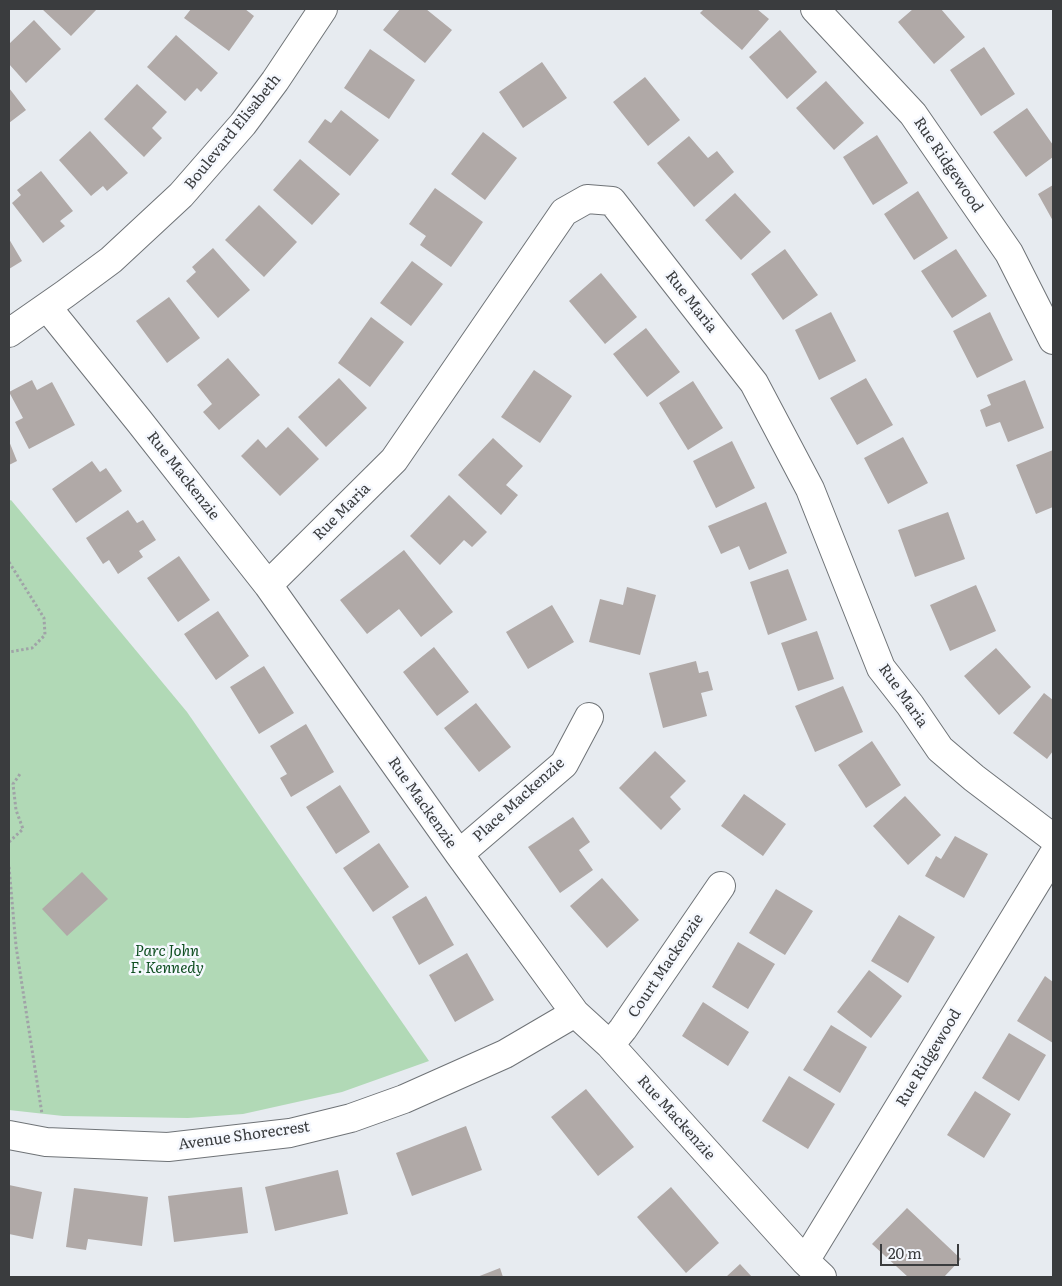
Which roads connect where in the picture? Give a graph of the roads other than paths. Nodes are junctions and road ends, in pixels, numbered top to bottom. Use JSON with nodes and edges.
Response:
{"nodes":[{"id":1,"x":323,"y":9,"type":"edge"},
{"id":2,"x":816,"y":9,"type":"edge"},
{"id":3,"x":47,"y":308,"type":"junction"},
{"id":4,"x":9,"y":332,"type":"edge"},
{"id":5,"x":1053,"y":340,"type":"edge"},
{"id":6,"x":268,"y":585,"type":"junction"},
{"id":7,"x":589,"y":716,"type":"dead end"},
{"id":8,"x":1053,"y":838,"type":"edge"},
{"id":9,"x":459,"y":854,"type":"junction"},
{"id":10,"x":1053,"y":854,"type":"edge"},
{"id":11,"x":721,"y":886,"type":"dead end"},
{"id":12,"x":575,"y":1012,"type":"junction"},
{"id":13,"x":610,"y":1045,"type":"junction"},
{"id":14,"x":9,"y":1135,"type":"edge"},
{"id":15,"x":814,"y":1269,"type":"edge"}],
"edges":[{"from":1,"to":3,"type":"street","name":"Boulevard Elisabeth"},
{"from":2,"to":5,"type":"street","name":"Rue Ridgewood"},
{"from":3,"to":4,"type":"street","name":"Boulevard Elisabeth"},
{"from":3,"to":6,"type":"street","name":"Rue Mackenzie"},
{"from":6,"to":8,"type":"street","name":"Rue Maria"},
{"from":6,"to":9,"type":"street","name":"Rue Mackenzie"},
{"from":7,"to":9,"type":"street","name":"Place Mackenzie"},
{"from":9,"to":12,"type":"street","name":"Rue Mackenzie"},
{"from":10,"to":15,"type":"street","name":"Rue Ridgewood"},
{"from":11,"to":13,"type":"street","name":"Court Mackenzie"},
{"from":12,"to":13,"type":"street","name":"Rue Mackenzie"},
{"from":12,"to":14,"type":"street","name":"Avenue Shorecrest"},
{"from":13,"to":15,"type":"street","name":"Rue Mackenzie"}]}
